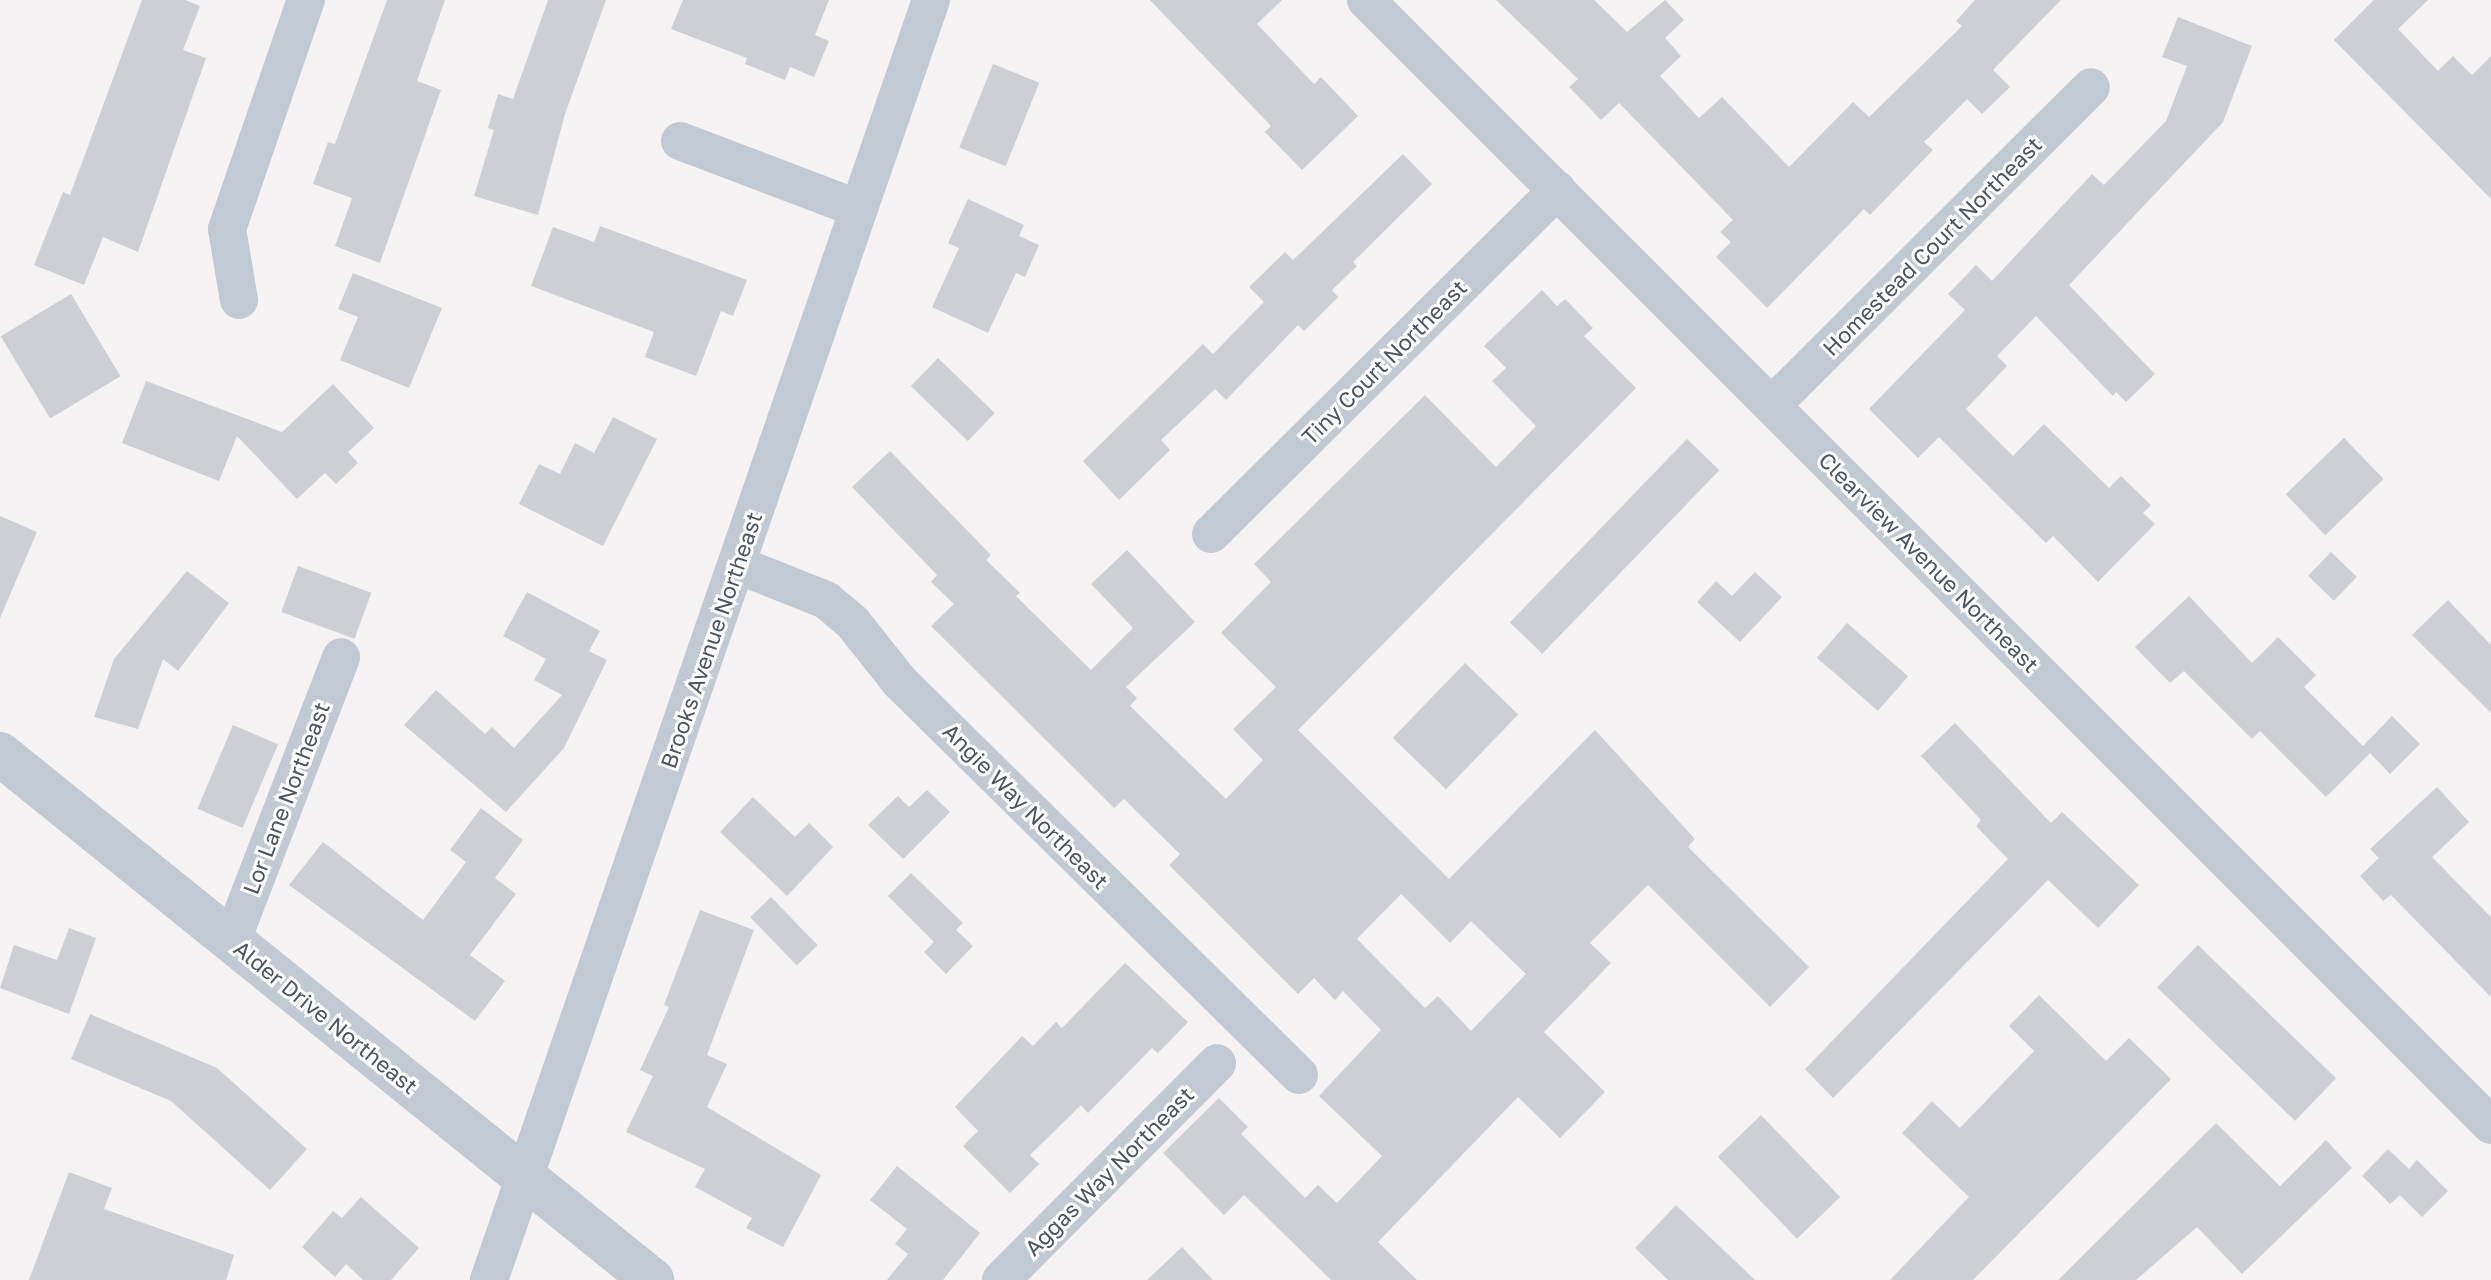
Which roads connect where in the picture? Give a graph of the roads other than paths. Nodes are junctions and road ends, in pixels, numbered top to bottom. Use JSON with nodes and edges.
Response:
{"nodes":[{"id":1,"x":306,"y":0,"type":"edge"},
{"id":2,"x":931,"y":0,"type":"edge"},
{"id":3,"x":1366,"y":0,"type":"edge"},
{"id":4,"x":2091,"y":87,"type":"dead end"},
{"id":5,"x":680,"y":141,"type":"dead end"},
{"id":6,"x":1557,"y":190,"type":"junction"},
{"id":7,"x":856,"y":208,"type":"junction"},
{"id":8,"x":239,"y":300,"type":"dead end"},
{"id":9,"x":1772,"y":405,"type":"junction"},
{"id":10,"x":1211,"y":534,"type":"dead end"},
{"id":11,"x":738,"y":565,"type":"junction"},
{"id":12,"x":341,"y":657,"type":"dead end"},
{"id":13,"x":0,"y":754,"type":"edge"},
{"id":14,"x":232,"y":940,"type":"junction"},
{"id":15,"x":1217,"y":1063,"type":"dead end"},
{"id":16,"x":1299,"y":1075,"type":"dead end"},
{"id":17,"x":2491,"y":1125,"type":"edge"},
{"id":18,"x":525,"y":1177,"type":"junction"},
{"id":19,"x":489,"y":1280,"type":"edge"},
{"id":20,"x":652,"y":1280,"type":"edge"},
{"id":21,"x":1001,"y":1280,"type":"edge"}],
"edges":[{"from":1,"to":8,"type":"street"},
{"from":2,"to":7,"type":"street","name":"Brooks Avenue Northeast"},
{"from":3,"to":6,"type":"street","name":"Clearview Avenue Northeast"},
{"from":4,"to":9,"type":"street","name":"Homestead Court Northeast"},
{"from":5,"to":7,"type":"street"},
{"from":6,"to":9,"type":"street","name":"Clearview Avenue Northeast"},
{"from":6,"to":10,"type":"street","name":"Tiny Court Northeast"},
{"from":7,"to":11,"type":"street","name":"Brooks Avenue Northeast"},
{"from":9,"to":17,"type":"street","name":"Clearview Avenue Northeast"},
{"from":11,"to":16,"type":"street","name":"Angie Way Northeast"},
{"from":11,"to":18,"type":"street","name":"Brooks Avenue Northeast"},
{"from":12,"to":14,"type":"street","name":"Lor Lane Northeast"},
{"from":13,"to":14,"type":"street","name":"Alder Drive Northeast"},
{"from":14,"to":18,"type":"street","name":"Alder Drive Northeast"},
{"from":15,"to":21,"type":"street","name":"Aggas Way Northeast"},
{"from":18,"to":19,"type":"street","name":"Brooks Avenue Northeast"},
{"from":18,"to":20,"type":"street","name":"Alder Drive Northeast"}]}
